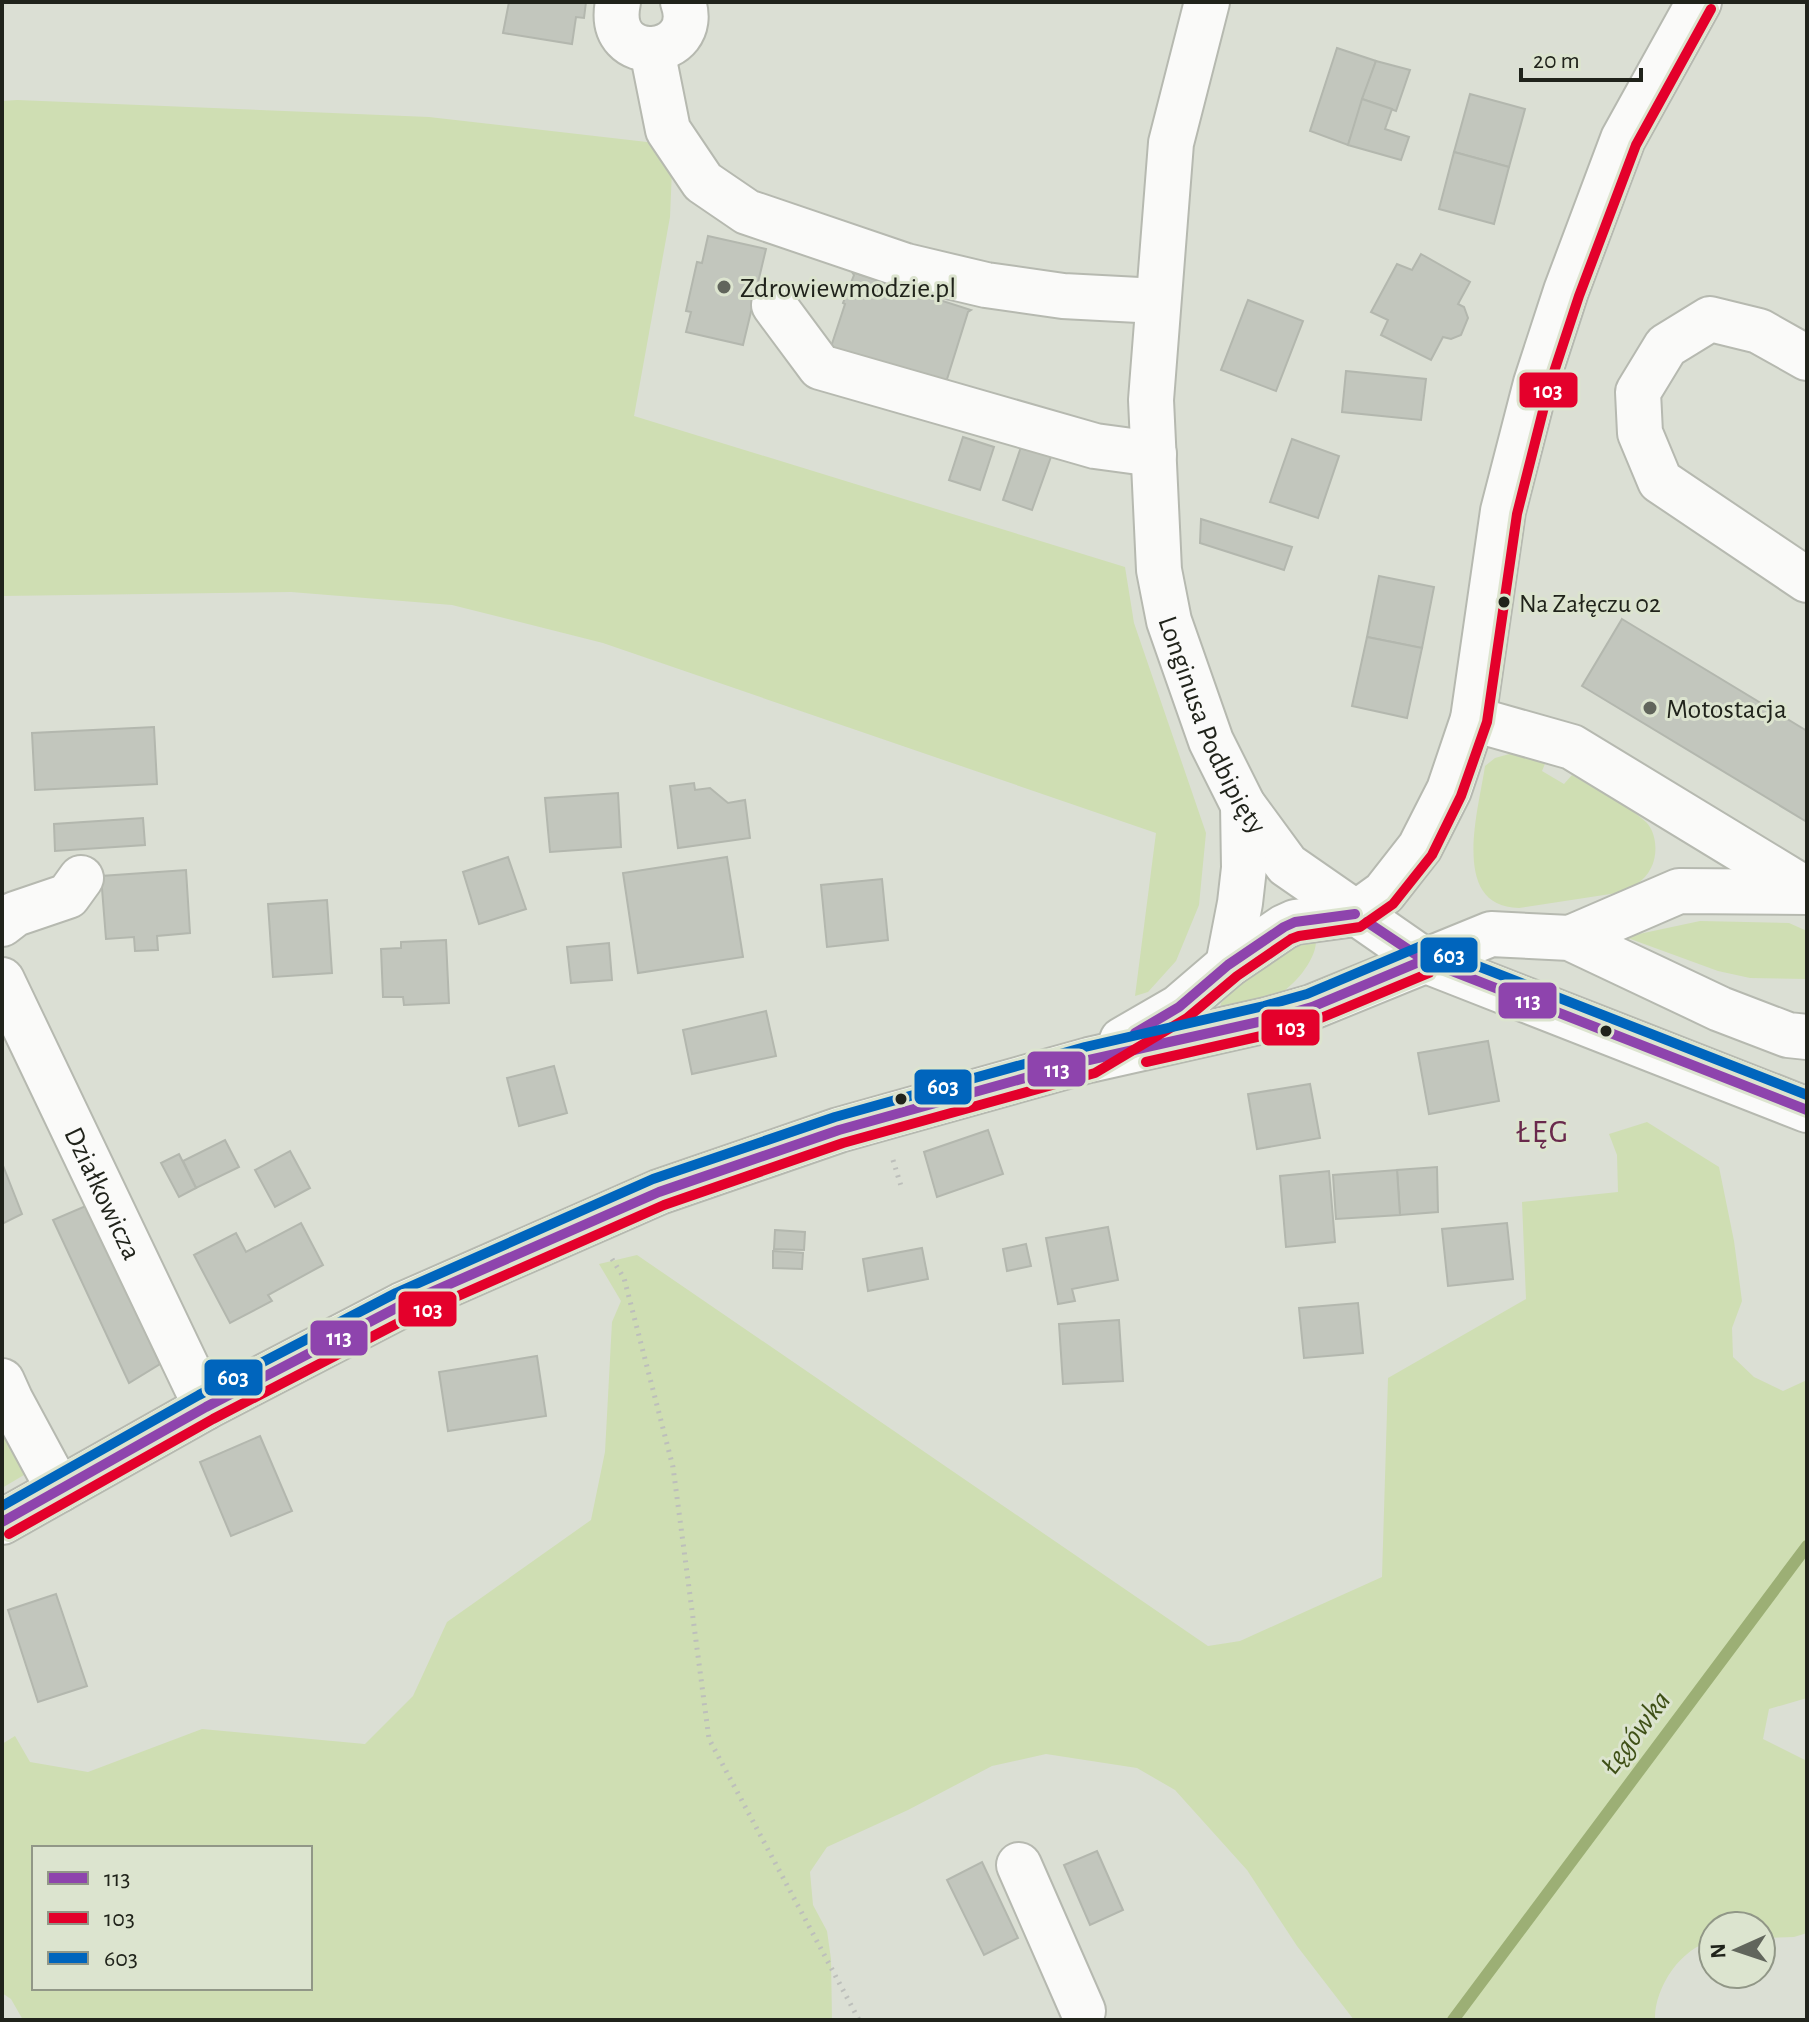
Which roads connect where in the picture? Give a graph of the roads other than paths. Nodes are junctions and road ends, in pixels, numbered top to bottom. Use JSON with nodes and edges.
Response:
{"nodes":[{"id":1,"x":618,"y":2,"type":"edge"},
{"id":2,"x":683,"y":2,"type":"edge"},
{"id":3,"x":1207,"y":2,"type":"edge"},
{"id":4,"x":1699,"y":2,"type":"edge"},
{"id":5,"x":652,"y":50,"type":"junction"},
{"id":6,"x":1158,"y":301,"type":"junction"},
{"id":7,"x":774,"y":305,"type":"dead end"},
{"id":8,"x":1807,"y":358,"type":"edge"},
{"id":9,"x":1154,"y":454,"type":"junction"},
{"id":10,"x":1807,"y":580,"type":"edge"},
{"id":11,"x":1473,"y":719,"type":"junction"},
{"id":12,"x":1243,"y":805,"type":"junction"},
{"id":13,"x":81,"y":878,"type":"dead end"},
{"id":14,"x":1807,"y":891,"type":"edge"},
{"id":15,"x":1355,"y":914,"type":"junction"},
{"id":16,"x":2,"y":924,"type":"edge"},
{"id":17,"x":1570,"y":938,"type":"junction"},
{"id":18,"x":1424,"y":960,"type":"junction"},
{"id":19,"x":1228,"y":965,"type":"junction"},
{"id":20,"x":2,"y":980,"type":"edge"},
{"id":21,"x":1807,"y":1037,"type":"edge"},
{"id":22,"x":1089,"y":1060,"type":"junction"},
{"id":23,"x":1807,"y":1110,"type":"edge"},
{"id":24,"x":2,"y":1381,"type":"edge"},
{"id":25,"x":206,"y":1407,"type":"junction"},
{"id":26,"x":59,"y":1490,"type":"junction"},
{"id":27,"x":2,"y":1522,"type":"edge"},
{"id":28,"x":1019,"y":1865,"type":"dead end"},
{"id":29,"x":1083,"y":2011,"type":"dead end"}],
"edges":[{"from":1,"to":5,"type":"street"},
{"from":2,"to":5,"type":"street"},
{"from":3,"to":6,"type":"street","name":"Longinusa Podbipięty"},
{"from":4,"to":11,"type":"street"},
{"from":5,"to":6,"type":"street"},
{"from":6,"to":9,"type":"street","name":"Longinusa Podbipięty"},
{"from":7,"to":9,"type":"street"},
{"from":8,"to":10,"type":"street"},
{"from":9,"to":12,"type":"street","name":"Longinusa Podbipięty"},
{"from":11,"to":14,"type":"street"},
{"from":11,"to":15,"type":"street"},
{"from":12,"to":15,"type":"street","name":"Longinusa Podbipięty"},
{"from":12,"to":19,"type":"street"},
{"from":13,"to":16,"type":"street"},
{"from":14,"to":17,"type":"street"},
{"from":15,"to":18,"type":"street","name":"Longinusa Podbipięty"},
{"from":15,"to":19,"type":"street"},
{"from":17,"to":18,"type":"street"},
{"from":17,"to":21,"type":"street"},
{"from":18,"to":22,"type":"street"},
{"from":18,"to":23,"type":"street","name":"Longinusa Podbipięty"},
{"from":19,"to":22,"type":"street"},
{"from":20,"to":25,"type":"street","name":"Działkowicza"},
{"from":22,"to":25,"type":"street"},
{"from":24,"to":26,"type":"street"},
{"from":25,"to":26,"type":"street"},
{"from":26,"to":27,"type":"street"},
{"from":28,"to":29,"type":"street"}]}
